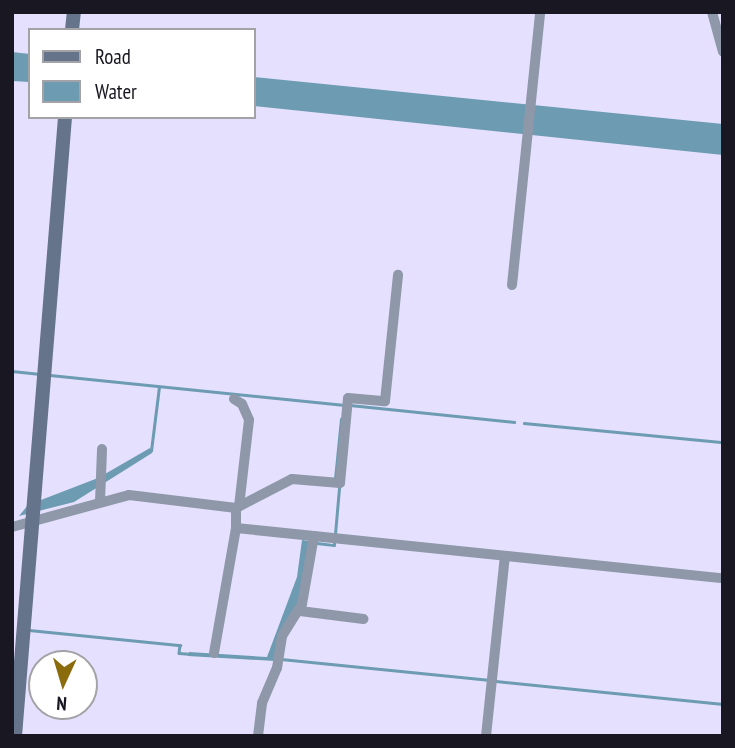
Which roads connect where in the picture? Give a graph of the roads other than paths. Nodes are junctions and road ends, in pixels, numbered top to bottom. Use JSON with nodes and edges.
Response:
{"nodes":[{"id":1,"x":540,"y":12,"type":"edge"},
{"id":2,"x":712,"y":12,"type":"edge"},
{"id":3,"x":723,"y":52,"type":"edge"},
{"id":4,"x":65,"y":119,"type":"edge"},
{"id":5,"x":398,"y":275,"type":"dead end"},
{"id":6,"x":512,"y":285,"type":"dead end"},
{"id":7,"x":234,"y":399,"type":"dead end"},
{"id":8,"x":102,"y":449,"type":"dead end"},
{"id":9,"x":100,"y":502,"type":"junction"},
{"id":10,"x":238,"y":507,"type":"junction"},
{"id":11,"x":32,"y":519,"type":"junction"},
{"id":12,"x":12,"y":527,"type":"edge"},
{"id":13,"x":236,"y":528,"type":"junction"},
{"id":14,"x":314,"y":536,"type":"junction"},
{"id":15,"x":505,"y":556,"type":"junction"},
{"id":16,"x":723,"y":578,"type":"edge"},
{"id":17,"x":300,"y":611,"type":"junction"},
{"id":18,"x":363,"y":619,"type":"dead end"},
{"id":19,"x":214,"y":653,"type":"dead end"},
{"id":20,"x":15,"y":736,"type":"edge"},
{"id":21,"x":258,"y":736,"type":"edge"},
{"id":22,"x":486,"y":736,"type":"edge"}],
"edges":[{"from":1,"to":6,"type":"street"},
{"from":2,"to":3,"type":"street"},
{"from":4,"to":11,"type":"street"},
{"from":5,"to":10,"type":"street"},
{"from":7,"to":10,"type":"street"},
{"from":8,"to":9,"type":"street"},
{"from":9,"to":10,"type":"street"},
{"from":9,"to":11,"type":"street"},
{"from":10,"to":13,"type":"street"},
{"from":11,"to":12,"type":"street"},
{"from":11,"to":20,"type":"street"},
{"from":13,"to":14,"type":"street"},
{"from":13,"to":19,"type":"street"},
{"from":14,"to":15,"type":"street"},
{"from":14,"to":17,"type":"street"},
{"from":15,"to":16,"type":"street"},
{"from":15,"to":22,"type":"street"},
{"from":17,"to":18,"type":"street"},
{"from":17,"to":21,"type":"street"}]}
